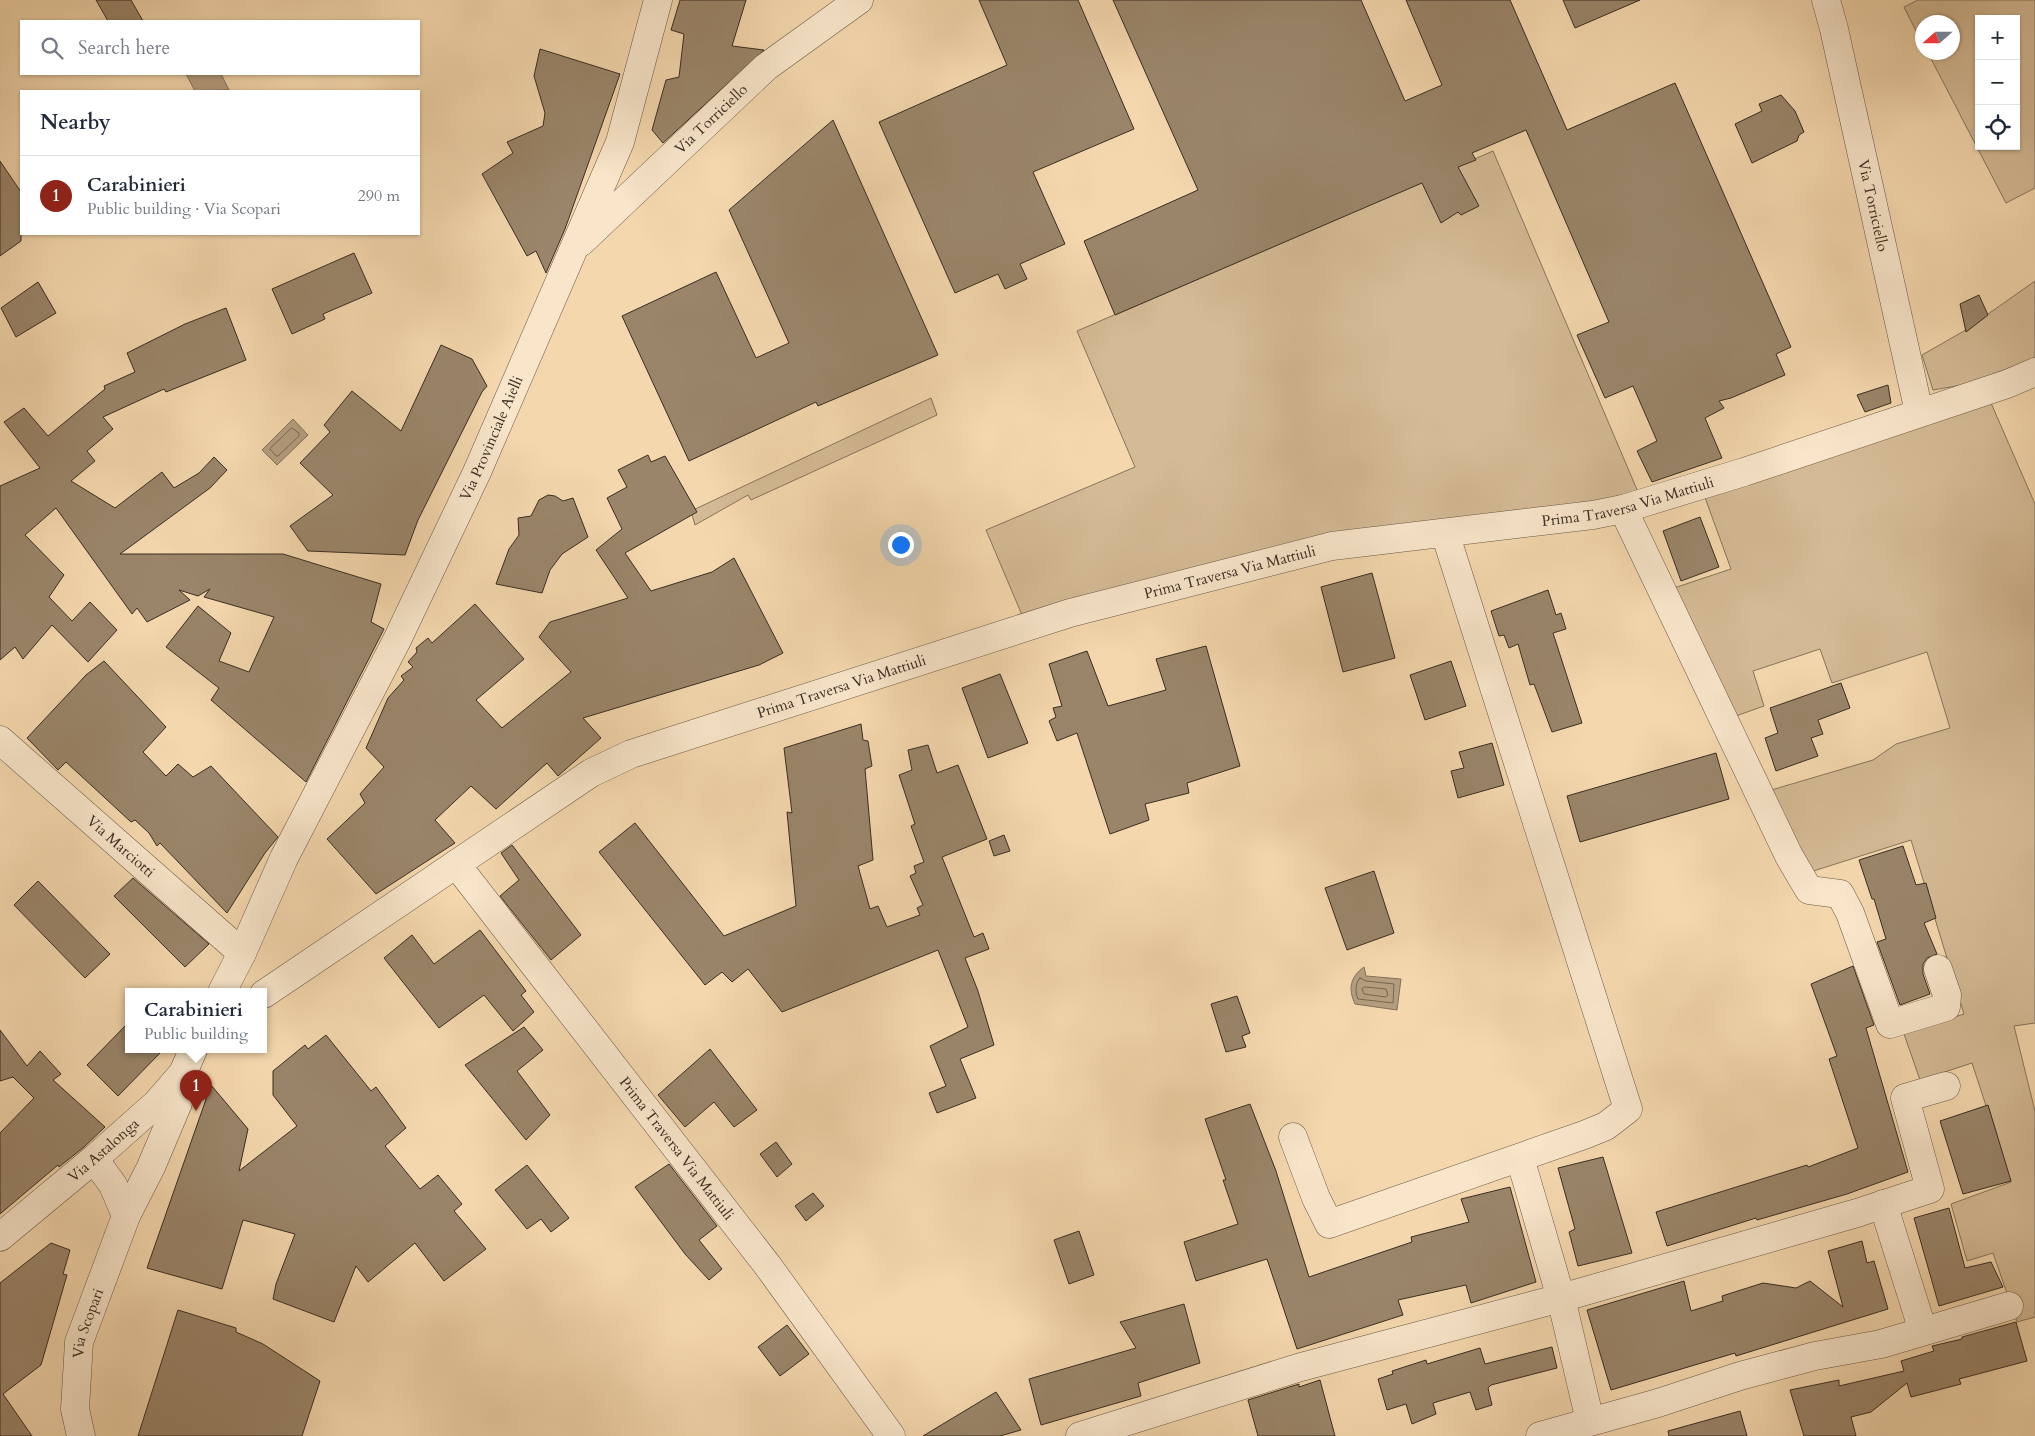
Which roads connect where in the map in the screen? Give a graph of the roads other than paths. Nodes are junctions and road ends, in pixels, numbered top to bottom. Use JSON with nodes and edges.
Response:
{"nodes":[{"id":1,"x":658,"y":0,"type":"edge"},
{"id":2,"x":859,"y":0,"type":"edge"},
{"id":3,"x":1826,"y":0,"type":"edge"},
{"id":4,"x":573,"y":250,"type":"junction"},
{"id":5,"x":2035,"y":372,"type":"edge"},
{"id":6,"x":1919,"y":412,"type":"junction"},
{"id":7,"x":1623,"y":509,"type":"junction"},
{"id":8,"x":1445,"y":533,"type":"junction"},
{"id":9,"x":0,"y":740,"type":"edge"},
{"id":10,"x":456,"y":864,"type":"junction"},
{"id":11,"x":242,"y":952,"type":"junction"},
{"id":12,"x":1938,"y":970,"type":"dead end"},
{"id":13,"x":224,"y":988,"type":"edge"},
{"id":14,"x":267,"y":992,"type":"edge"},
{"id":15,"x":188,"y":1061,"type":"edge"},
{"id":16,"x":1946,"y":1086,"type":"dead end"},
{"id":17,"x":1293,"y":1137,"type":"dead end"},
{"id":18,"x":1520,"y":1158,"type":"junction"},
{"id":19,"x":94,"y":1160,"type":"junction"},
{"id":20,"x":1883,"y":1204,"type":"junction"},
{"id":21,"x":126,"y":1216,"type":"junction"},
{"id":22,"x":0,"y":1237,"type":"edge"},
{"id":23,"x":1561,"y":1298,"type":"junction"},
{"id":24,"x":2008,"y":1306,"type":"dead end"},
{"id":25,"x":1923,"y":1331,"type":"junction"},
{"id":26,"x":1590,"y":1421,"type":"junction"},
{"id":27,"x":81,"y":1436,"type":"edge"},
{"id":28,"x":892,"y":1436,"type":"edge"},
{"id":29,"x":1080,"y":1436,"type":"edge"},
{"id":30,"x":1540,"y":1436,"type":"edge"}],
"edges":[{"from":1,"to":4,"type":"street","name":"Via Provinciale Aielli"},
{"from":2,"to":4,"type":"street","name":"Via Torriciello"},
{"from":3,"to":6,"type":"street","name":"Via Torriciello"},
{"from":4,"to":11,"type":"street","name":"Via Provinciale Aielli"},
{"from":5,"to":6,"type":"street","name":"Prima Traversa Via Mattiuli"},
{"from":6,"to":7,"type":"street","name":"Prima Traversa Via Mattiuli"},
{"from":7,"to":8,"type":"street","name":"Prima Traversa Via Mattiuli"},
{"from":7,"to":12,"type":"street"},
{"from":8,"to":10,"type":"street","name":"Prima Traversa Via Mattiuli"},
{"from":8,"to":18,"type":"street"},
{"from":9,"to":11,"type":"street","name":"Via Marciotti"},
{"from":10,"to":14,"type":"street","name":"Prima Traversa Via Mattiuli"},
{"from":10,"to":28,"type":"street","name":"Prima Traversa Via Mattiuli"},
{"from":11,"to":13,"type":"street"},
{"from":15,"to":19,"type":"street","name":"Via Astalonga"},
{"from":15,"to":21,"type":"street","name":"Via Scopari"},
{"from":16,"to":20,"type":"street"},
{"from":17,"to":18,"type":"street"},
{"from":18,"to":23,"type":"street"},
{"from":19,"to":21,"type":"street"},
{"from":19,"to":22,"type":"street","name":"Via Astalonga"},
{"from":20,"to":23,"type":"street"},
{"from":20,"to":25,"type":"street"},
{"from":21,"to":27,"type":"street","name":"Via Scopari"},
{"from":23,"to":26,"type":"street"},
{"from":23,"to":29,"type":"street"},
{"from":24,"to":25,"type":"street"},
{"from":25,"to":26,"type":"street"},
{"from":26,"to":30,"type":"street"}]}
